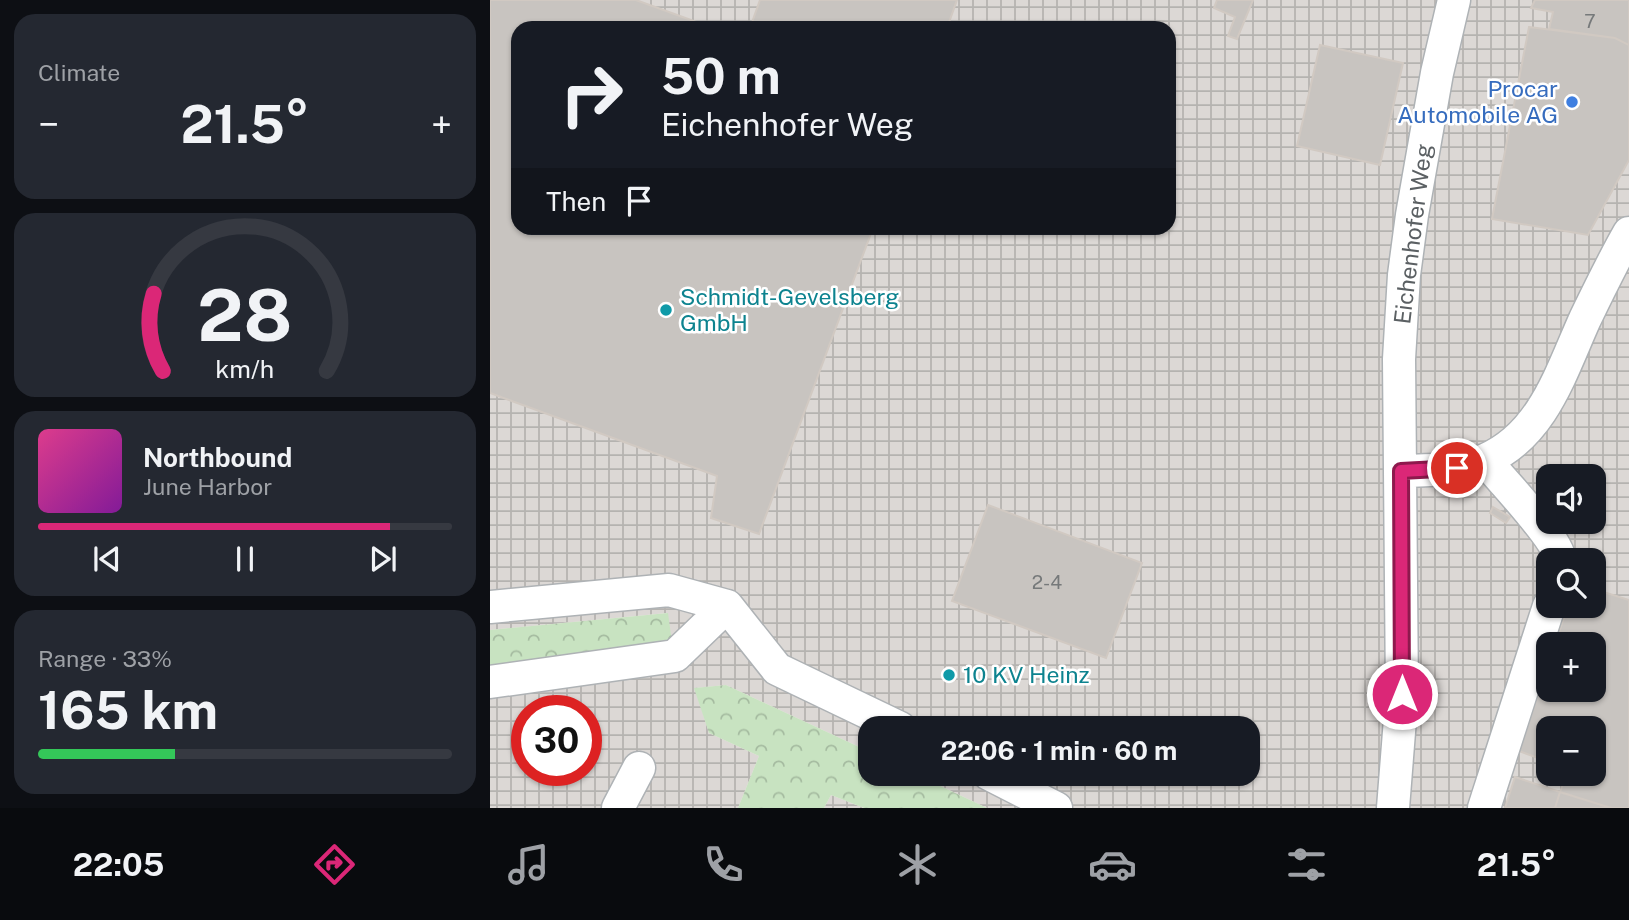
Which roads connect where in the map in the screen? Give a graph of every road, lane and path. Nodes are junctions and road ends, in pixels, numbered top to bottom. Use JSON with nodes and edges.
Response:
{"nodes":[{"id":1,"x":1454,"y":0,"type":"edge"},
{"id":2,"x":1629,"y":233,"type":"edge"},
{"id":3,"x":1485,"y":460,"type":"junction"},
{"id":4,"x":1401,"y":471,"type":"junction"},
{"id":5,"x":1556,"y":548,"type":"edge"},
{"id":6,"x":727,"y":606,"type":"junction"},
{"id":7,"x":490,"y":607,"type":"edge"},
{"id":8,"x":1545,"y":618,"type":"edge"},
{"id":9,"x":490,"y":682,"type":"edge"},
{"id":10,"x":875,"y":716,"type":"edge"},
{"id":11,"x":639,"y":768,"type":"dead end"},
{"id":12,"x":1013,"y":786,"type":"edge"},
{"id":13,"x":618,"y":808,"type":"edge"},
{"id":14,"x":1056,"y":808,"type":"edge"},
{"id":15,"x":1393,"y":808,"type":"edge"},
{"id":16,"x":1484,"y":808,"type":"edge"}],
"edges":[{"from":1,"to":4,"type":"street","name":"Eichenhofer Weg"},
{"from":2,"to":3,"type":"street"},
{"from":3,"to":4,"type":"street"},
{"from":3,"to":5,"type":"street"},
{"from":4,"to":15,"type":"street","name":"Eichenhofer Weg"},
{"from":6,"to":7,"type":"street"},
{"from":6,"to":9,"type":"street"},
{"from":6,"to":10,"type":"street"},
{"from":8,"to":16,"type":"street"},
{"from":11,"to":13,"type":"street"},
{"from":12,"to":14,"type":"street"}]}
